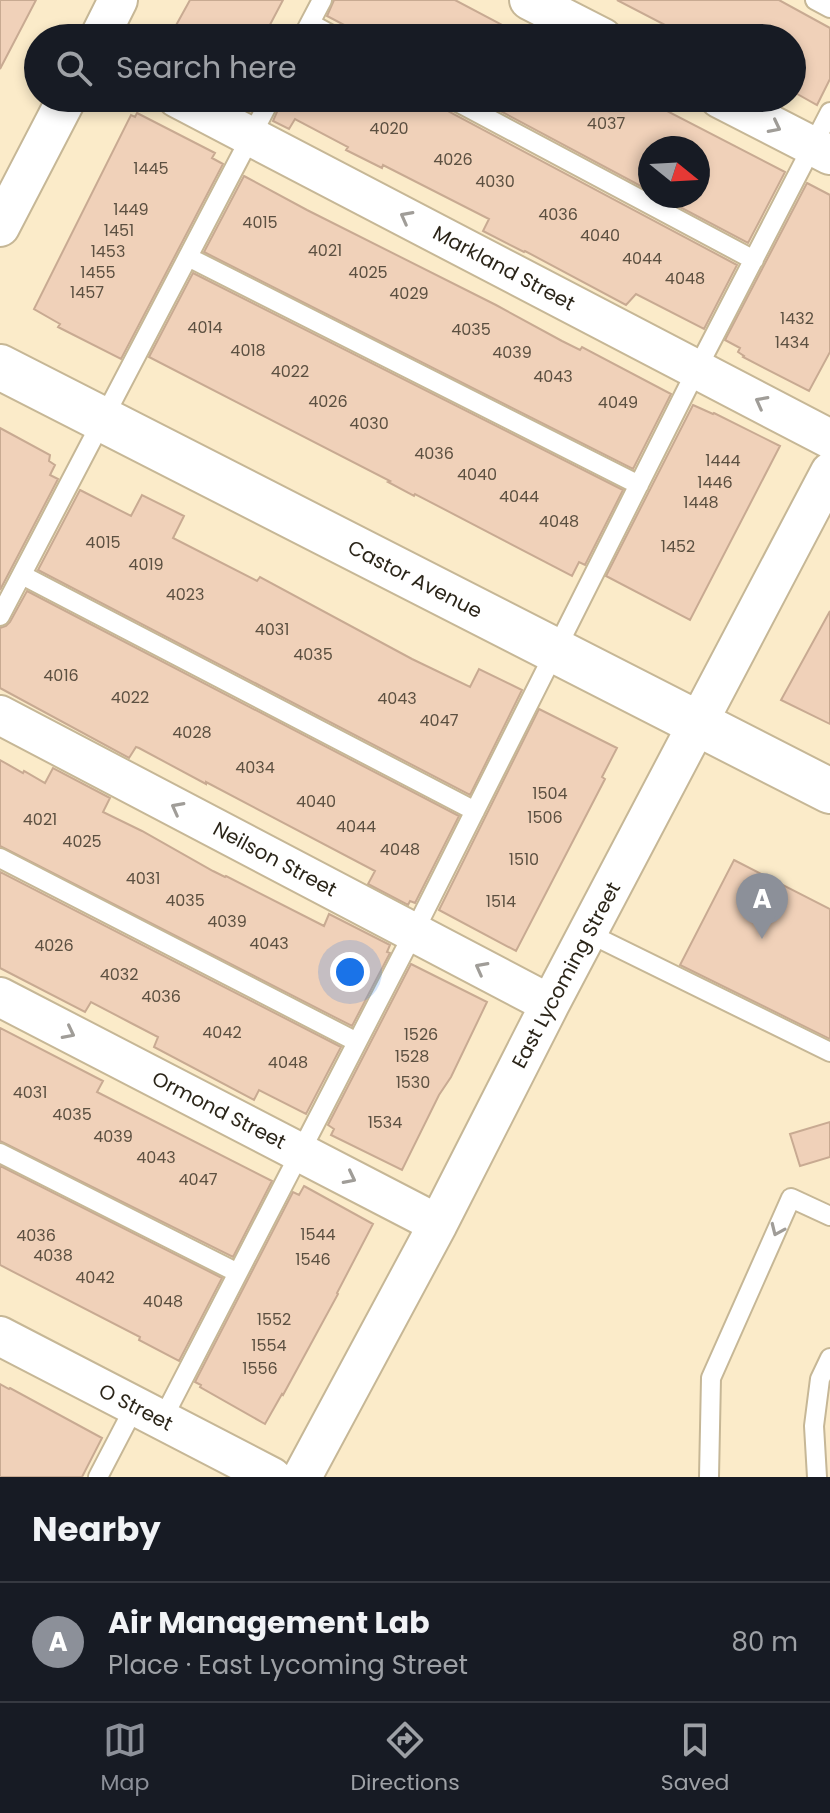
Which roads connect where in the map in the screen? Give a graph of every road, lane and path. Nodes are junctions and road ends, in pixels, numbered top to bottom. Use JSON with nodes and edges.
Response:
{"nodes":[{"id":1,"x":118,"y":0,"type":"edge"},
{"id":2,"x":322,"y":0,"type":"edge"},
{"id":3,"x":529,"y":0,"type":"edge"},
{"id":4,"x":815,"y":0,"type":"edge"},
{"id":5,"x":830,"y":8,"type":"edge"},
{"id":6,"x":106,"y":24,"type":"edge"},
{"id":7,"x":310,"y":24,"type":"edge"},
{"id":8,"x":576,"y":24,"type":"edge"},
{"id":9,"x":60,"y":112,"type":"edge"},
{"id":10,"x":204,"y":112,"type":"edge"},
{"id":11,"x":264,"y":112,"type":"edge"},
{"id":12,"x":476,"y":112,"type":"edge"},
{"id":13,"x":746,"y":112,"type":"edge"},
{"id":14,"x":830,"y":112,"type":"edge"},
{"id":15,"x":251,"y":136,"type":"junction"},
{"id":16,"x":821,"y":150,"type":"edge"},
{"id":17,"x":0,"y":227,"type":"edge"},
{"id":18,"x":188,"y":257,"type":"junction"},
{"id":19,"x":754,"y":260,"type":"junction"},
{"id":20,"x":0,"y":367,"type":"edge"},
{"id":21,"x":697,"y":369,"type":"junction"},
{"id":22,"x":103,"y":419,"type":"junction"},
{"id":23,"x":830,"y":439,"type":"edge"},
{"id":24,"x":830,"y":472,"type":"edge"},
{"id":25,"x":639,"y":485,"type":"junction"},
{"id":26,"x":22,"y":575,"type":"junction"},
{"id":27,"x":0,"y":616,"type":"edge"},
{"id":28,"x":555,"y":651,"type":"junction"},
{"id":29,"x":0,"y":715,"type":"edge"},
{"id":30,"x":698,"y":724,"type":"junction"},
{"id":31,"x":830,"y":791,"type":"edge"},
{"id":32,"x":475,"y":811,"type":"junction"},
{"id":33,"x":0,"y":858,"type":"edge"},
{"id":34,"x":414,"y":932,"type":"junction"},
{"id":35,"x":588,"y":933,"type":"junction"},
{"id":36,"x":0,"y":997,"type":"edge"},
{"id":37,"x":550,"y":1004,"type":"junction"},
{"id":38,"x":357,"y":1042,"type":"junction"},
{"id":39,"x":830,"y":1052,"type":"edge"},
{"id":40,"x":300,"y":1152,"type":"junction"},
{"id":41,"x":0,"y":1153,"type":"edge"},
{"id":42,"x":830,"y":1216,"type":"edge"},
{"id":43,"x":438,"y":1224,"type":"junction"},
{"id":44,"x":238,"y":1273,"type":"junction"},
{"id":45,"x":0,"y":1336,"type":"edge"},
{"id":46,"x":830,"y":1358,"type":"edge"},
{"id":47,"x":149,"y":1413,"type":"junction"},
{"id":48,"x":98,"y":1477,"type":"edge"},
{"id":49,"x":272,"y":1477,"type":"edge"},
{"id":50,"x":302,"y":1477,"type":"edge"},
{"id":51,"x":709,"y":1477,"type":"edge"},
{"id":52,"x":817,"y":1477,"type":"edge"}],
"edges":[{"from":1,"to":6,"type":"street"},
{"from":2,"to":7,"type":"lane"},
{"from":3,"to":8,"type":"street"},
{"from":4,"to":5,"type":"lane"},
{"from":9,"to":17,"type":"street"},
{"from":10,"to":15,"type":"street","name":"Markland Street"},
{"from":11,"to":15,"type":"lane"},
{"from":12,"to":19,"type":"lane"},
{"from":13,"to":16,"type":"street","one_way":true},
{"from":14,"to":16,"type":"lane"},
{"from":15,"to":18,"type":"lane"},
{"from":21,"to":15,"type":"street","name":"Markland Street","one_way":true},
{"from":16,"to":19,"type":"lane"},
{"from":18,"to":22,"type":"lane"},
{"from":18,"to":25,"type":"lane"},
{"from":19,"to":21,"type":"lane"},
{"from":20,"to":22,"type":"main road","name":"Castor Avenue"},
{"from":23,"to":21,"type":"street","name":"Markland Street","one_way":true},
{"from":21,"to":25,"type":"lane"},
{"from":22,"to":26,"type":"lane"},
{"from":22,"to":28,"type":"main road","name":"Castor Avenue"},
{"from":24,"to":30,"type":"street","name":"East Lycoming Street"},
{"from":25,"to":28,"type":"lane"},
{"from":26,"to":27,"type":"lane"},
{"from":26,"to":32,"type":"lane"},
{"from":28,"to":30,"type":"main road","name":"Castor Avenue"},
{"from":28,"to":32,"type":"lane"},
{"from":34,"to":29,"type":"street","name":"Neilson Street","one_way":true},
{"from":30,"to":31,"type":"main road","name":"Castor Avenue"},
{"from":30,"to":35,"type":"street","name":"East Lycoming Street"},
{"from":32,"to":34,"type":"lane"},
{"from":33,"to":38,"type":"lane"},
{"from":37,"to":34,"type":"street","name":"Neilson Street","one_way":true},
{"from":34,"to":38,"type":"lane"},
{"from":35,"to":37,"type":"street","name":"East Lycoming Street"},
{"from":35,"to":39,"type":"lane"},
{"from":36,"to":40,"type":"street","name":"Ormond Street","one_way":true},
{"from":37,"to":43,"type":"street","name":"East Lycoming Street"},
{"from":38,"to":40,"type":"lane"},
{"from":40,"to":43,"type":"street","name":"Ormond Street","one_way":true},
{"from":40,"to":44,"type":"lane"},
{"from":41,"to":44,"type":"lane"},
{"from":42,"to":51,"type":"lane","one_way":true},
{"from":43,"to":50,"type":"street","name":"East Lycoming Street"},
{"from":44,"to":47,"type":"lane"},
{"from":45,"to":47,"type":"street","name":"O Street"},
{"from":46,"to":52,"type":"lane"},
{"from":47,"to":48,"type":"lane"},
{"from":47,"to":49,"type":"street","name":"O Street"}]}
